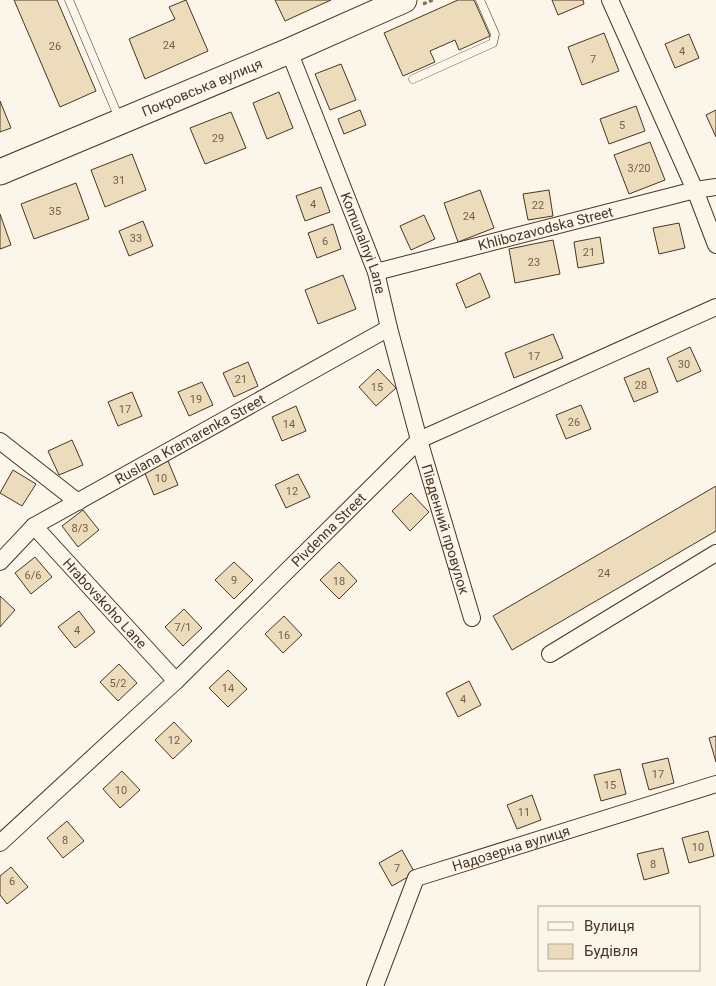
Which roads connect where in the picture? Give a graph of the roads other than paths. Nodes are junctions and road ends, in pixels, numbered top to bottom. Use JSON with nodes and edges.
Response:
{"nodes":[{"id":1,"x":69,"y":0,"type":"edge"},
{"id":2,"x":480,"y":0,"type":"edge"},
{"id":3,"x":610,"y":0,"type":"edge"},
{"id":4,"x":400,"y":1,"type":"edge"},
{"id":5,"x":289,"y":51,"type":"junction"},
{"id":6,"x":413,"y":79,"type":"dead end"},
{"id":7,"x":121,"y":122,"type":"junction"},
{"id":8,"x":0,"y":172,"type":"edge"},
{"id":9,"x":716,"y":187,"type":"edge"},
{"id":10,"x":695,"y":190,"type":"junction"},
{"id":11,"x":716,"y":245,"type":"edge"},
{"id":12,"x":376,"y":272,"type":"junction"},
{"id":13,"x":716,"y":307,"type":"edge"},
{"id":14,"x":389,"y":328,"type":"junction"},
{"id":15,"x":419,"y":440,"type":"junction"},
{"id":16,"x":0,"y":441,"type":"edge"},
{"id":17,"x":78,"y":502,"type":"junction"},
{"id":18,"x":34,"y":526,"type":"junction"},
{"id":19,"x":716,"y":553,"type":"edge"},
{"id":20,"x":0,"y":562,"type":"edge"},
{"id":21,"x":472,"y":618,"type":"dead end"},
{"id":22,"x":550,"y":654,"type":"dead end"},
{"id":23,"x":176,"y":681,"type":"junction"},
{"id":24,"x":716,"y":784,"type":"edge"},
{"id":25,"x":0,"y":843,"type":"edge"},
{"id":26,"x":375,"y":986,"type":"edge"}],
"edges":[{"from":1,"to":7,"type":"lane"},
{"from":2,"to":6,"type":"lane"},
{"from":3,"to":10,"type":"street"},
{"from":4,"to":5,"type":"main road","name":"Покровська вулиця"},
{"from":5,"to":7,"type":"main road","name":"Покровська вулиця"},
{"from":5,"to":12,"type":"street","name":"Komunalnyi Lane"},
{"from":7,"to":8,"type":"main road","name":"Покровська вулиця"},
{"from":9,"to":10,"type":"street","name":"Khlibozavodska Street"},
{"from":10,"to":11,"type":"street"},
{"from":10,"to":12,"type":"street","name":"Khlibozavodska Street"},
{"from":12,"to":14,"type":"street","name":"Komunalnyi Lane"},
{"from":13,"to":15,"type":"street","name":"Pivdenna Street"},
{"from":14,"to":15,"type":"street","name":"Komunalnyi Lane"},
{"from":14,"to":17,"type":"street","name":"Ruslana Kramarenka Street"},
{"from":15,"to":21,"type":"street","name":"Південний провулок"},
{"from":15,"to":23,"type":"street","name":"Pivdenna Street"},
{"from":16,"to":17,"type":"street"},
{"from":17,"to":18,"type":"street","name":"Ruslana Kramarenka Street"},
{"from":18,"to":20,"type":"street","name":"Ruslana Kramarenka Street"},
{"from":18,"to":23,"type":"street","name":"Hrabovskoho Lane"},
{"from":19,"to":22,"type":"street"},
{"from":23,"to":25,"type":"street","name":"Pivdenna Street"},
{"from":24,"to":26,"type":"street","name":"Надозерна вулиця"}]}
